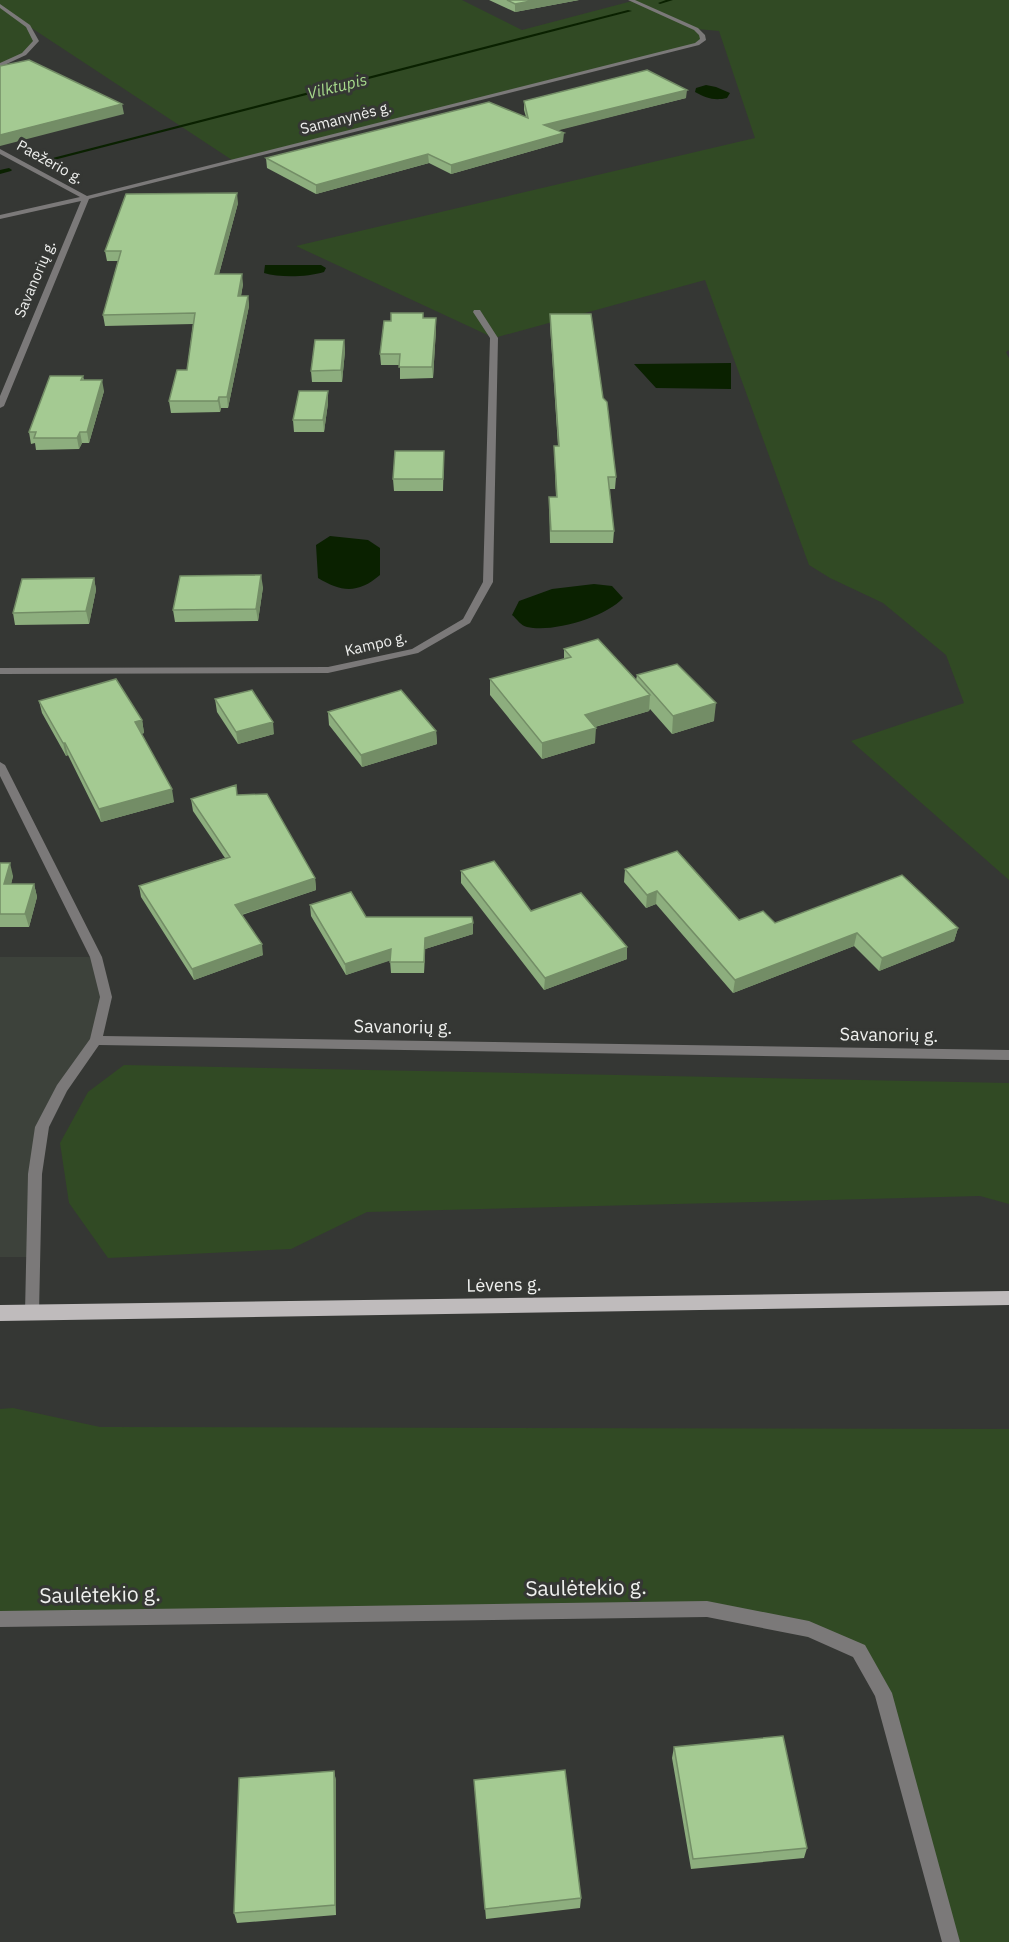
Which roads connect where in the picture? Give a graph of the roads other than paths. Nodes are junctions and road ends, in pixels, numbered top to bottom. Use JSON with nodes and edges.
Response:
{"nodes":[{"id":1,"x":631,"y":0,"type":"edge"},
{"id":2,"x":0,"y":6,"type":"edge"},
{"id":3,"x":0,"y":65,"type":"edge"},
{"id":4,"x":0,"y":151,"type":"edge"},
{"id":5,"x":86,"y":198,"type":"junction"},
{"id":6,"x":0,"y":217,"type":"edge"},
{"id":7,"x":477,"y":312,"type":"dead end"},
{"id":8,"x":0,"y":406,"type":"edge"},
{"id":9,"x":0,"y":671,"type":"edge"},
{"id":10,"x":0,"y":765,"type":"edge"},
{"id":11,"x":96,"y":1040,"type":"junction"},
{"id":12,"x":1009,"y":1055,"type":"edge"},
{"id":13,"x":1009,"y":1298,"type":"edge"},
{"id":14,"x":0,"y":1313,"type":"edge"},
{"id":15,"x":32,"y":1313,"type":"junction"},
{"id":16,"x":0,"y":1619,"type":"edge"},
{"id":17,"x":951,"y":1942,"type":"edge"}],
"edges":[{"from":1,"to":5,"type":"street","name":"Samanynės g."},
{"from":2,"to":3,"type":"street"},
{"from":4,"to":5,"type":"street","name":"Paežerio g."},
{"from":5,"to":6,"type":"street","name":"Samanynės g."},
{"from":5,"to":8,"type":"street","name":"Savanorių g."},
{"from":7,"to":9,"type":"street","name":"Kampo g."},
{"from":10,"to":11,"type":"street"},
{"from":11,"to":12,"type":"street","name":"Savanorių g."},
{"from":11,"to":15,"type":"street"},
{"from":13,"to":15,"type":"main road","name":"Lėvens g."},
{"from":14,"to":15,"type":"main road","name":"Lėvens g."},
{"from":16,"to":17,"type":"street","name":"Saulėtekio g."}]}
